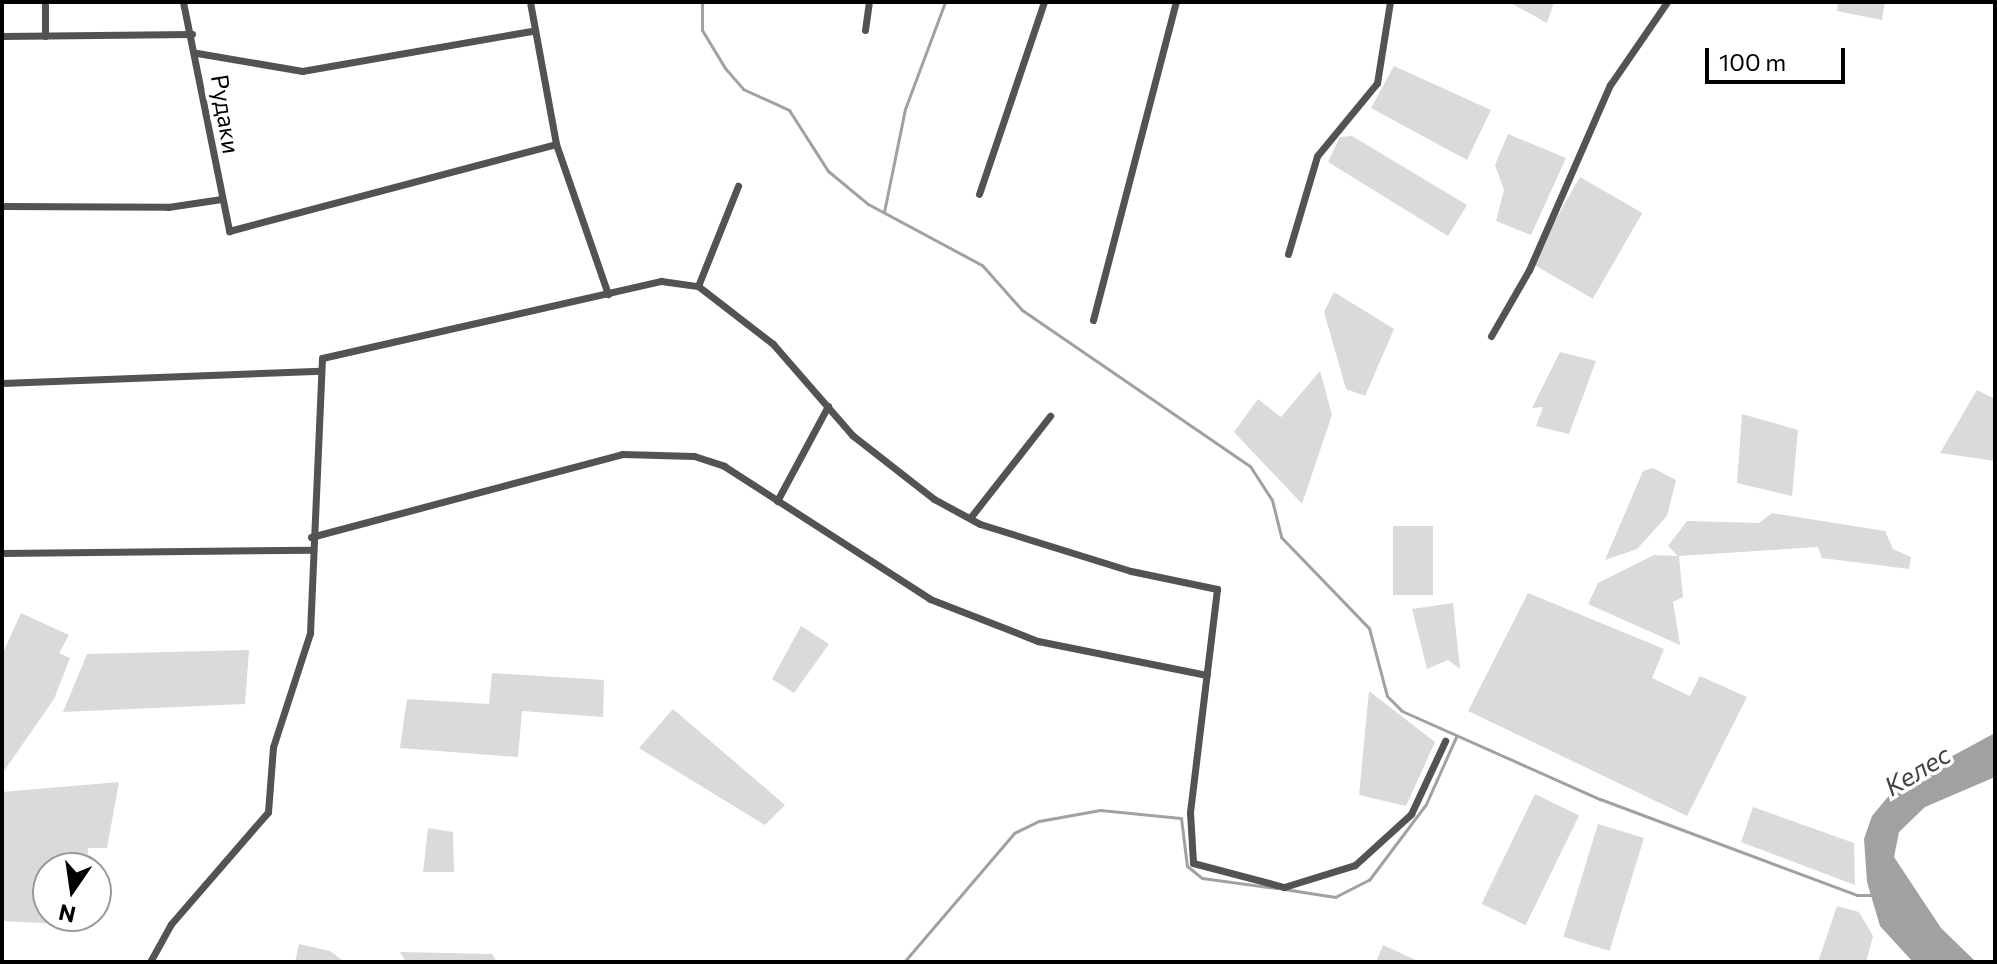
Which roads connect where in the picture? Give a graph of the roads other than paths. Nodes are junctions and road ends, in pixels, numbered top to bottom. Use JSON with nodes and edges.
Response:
{"nodes":[{"id":1,"x":45,"y":2,"type":"edge"},
{"id":2,"x":183,"y":2,"type":"edge"},
{"id":3,"x":530,"y":2,"type":"edge"},
{"id":4,"x":869,"y":2,"type":"edge"},
{"id":5,"x":1044,"y":2,"type":"edge"},
{"id":6,"x":1176,"y":2,"type":"edge"},
{"id":7,"x":1390,"y":2,"type":"edge"},
{"id":8,"x":1667,"y":2,"type":"edge"},
{"id":9,"x":865,"y":30,"type":"dead end"},
{"id":10,"x":532,"y":31,"type":"junction"},
{"id":11,"x":192,"y":34,"type":"junction"},
{"id":12,"x":2,"y":36,"type":"edge"},
{"id":13,"x":45,"y":36,"type":"junction"},
{"id":14,"x":197,"y":53,"type":"junction"},
{"id":15,"x":556,"y":144,"type":"junction"},
{"id":16,"x":738,"y":186,"type":"dead end"},
{"id":17,"x":979,"y":194,"type":"dead end"},
{"id":18,"x":221,"y":199,"type":"junction"},
{"id":19,"x":2,"y":206,"type":"edge"},
{"id":20,"x":1288,"y":254,"type":"dead end"},
{"id":21,"x":698,"y":286,"type":"junction"},
{"id":22,"x":608,"y":294,"type":"junction"},
{"id":23,"x":1093,"y":320,"type":"dead end"},
{"id":24,"x":1491,"y":336,"type":"dead end"},
{"id":25,"x":321,"y":371,"type":"junction"},
{"id":26,"x":2,"y":383,"type":"edge"},
{"id":27,"x":828,"y":406,"type":"junction"},
{"id":28,"x":1050,"y":416,"type":"dead end"},
{"id":29,"x":777,"y":501,"type":"junction"},
{"id":30,"x":970,"y":518,"type":"junction"},
{"id":31,"x":311,"y":537,"type":"junction"},
{"id":32,"x":311,"y":550,"type":"junction"},
{"id":33,"x":2,"y":553,"type":"edge"},
{"id":34,"x":1207,"y":675,"type":"junction"},
{"id":35,"x":1445,"y":741,"type":"dead end"},
{"id":36,"x":150,"y":962,"type":"edge"}],
"edges":[{"from":1,"to":13,"type":"street"},
{"from":2,"to":11,"type":"street","name":"Рудаки"},
{"from":3,"to":10,"type":"street"},
{"from":4,"to":9,"type":"street"},
{"from":5,"to":17,"type":"street"},
{"from":6,"to":23,"type":"street"},
{"from":7,"to":20,"type":"street"},
{"from":8,"to":24,"type":"street"},
{"from":10,"to":14,"type":"street"},
{"from":10,"to":15,"type":"street"},
{"from":11,"to":13,"type":"street"},
{"from":11,"to":14,"type":"street","name":"Рудаки"},
{"from":12,"to":13,"type":"street"},
{"from":14,"to":18,"type":"street","name":"Рудаки"},
{"from":15,"to":18,"type":"street","name":"Рудаки"},
{"from":15,"to":22,"type":"street"},
{"from":16,"to":21,"type":"street"},
{"from":18,"to":19,"type":"street"},
{"from":21,"to":22,"type":"street"},
{"from":21,"to":27,"type":"street"},
{"from":22,"to":25,"type":"street"},
{"from":25,"to":26,"type":"street"},
{"from":25,"to":31,"type":"street"},
{"from":27,"to":29,"type":"street"},
{"from":27,"to":30,"type":"street"},
{"from":28,"to":30,"type":"street"},
{"from":29,"to":31,"type":"street"},
{"from":29,"to":34,"type":"street"},
{"from":30,"to":34,"type":"street"},
{"from":31,"to":32,"type":"street"},
{"from":32,"to":33,"type":"street"},
{"from":32,"to":36,"type":"street"},
{"from":34,"to":35,"type":"street"}]}
